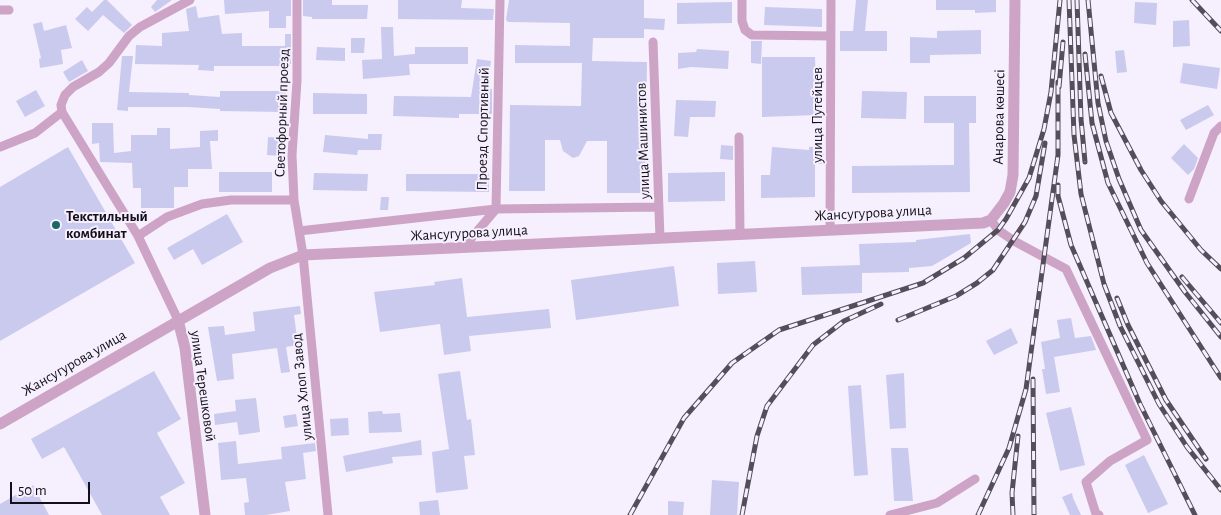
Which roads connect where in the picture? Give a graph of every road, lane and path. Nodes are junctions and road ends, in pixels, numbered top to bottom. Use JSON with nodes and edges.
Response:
{"nodes":[{"id":1,"x":190,"y":0,"type":"edge"},
{"id":2,"x":297,"y":0,"type":"edge"},
{"id":3,"x":500,"y":0,"type":"edge"},
{"id":4,"x":742,"y":0,"type":"edge"},
{"id":5,"x":831,"y":0,"type":"edge"},
{"id":6,"x":1015,"y":0,"type":"edge"},
{"id":7,"x":831,"y":36,"type":"junction"},
{"id":8,"x":653,"y":42,"type":"dead end"},
{"id":9,"x":62,"y":112,"type":"junction"},
{"id":10,"x":1221,"y":126,"type":"edge"},
{"id":11,"x":739,"y":137,"type":"dead end"},
{"id":12,"x":0,"y":147,"type":"edge"},
{"id":13,"x":1189,"y":199,"type":"dead end"},
{"id":14,"x":294,"y":200,"type":"junction"},
{"id":15,"x":659,"y":207,"type":"junction"},
{"id":16,"x":496,"y":209,"type":"junction"},
{"id":17,"x":987,"y":221,"type":"junction"},
{"id":18,"x":830,"y":230,"type":"junction"},
{"id":19,"x":299,"y":231,"type":"junction"},
{"id":20,"x":740,"y":235,"type":"junction"},
{"id":21,"x":138,"y":236,"type":"junction"},
{"id":22,"x":660,"y":238,"type":"junction"},
{"id":23,"x":463,"y":248,"type":"junction"},
{"id":24,"x":303,"y":255,"type":"junction"},
{"id":25,"x":178,"y":320,"type":"junction"},
{"id":26,"x":0,"y":424,"type":"edge"},
{"id":27,"x":975,"y":479,"type":"dead end"},
{"id":28,"x":205,"y":515,"type":"edge"},
{"id":29,"x":328,"y":515,"type":"edge"},
{"id":30,"x":890,"y":515,"type":"edge"},
{"id":31,"x":1099,"y":515,"type":"edge"}],
"edges":[{"from":1,"to":9,"type":"street"},
{"from":2,"to":14,"type":"street","name":"Светофорный проезд"},
{"from":3,"to":16,"type":"street","name":"Проезд Спортивный"},
{"from":4,"to":7,"type":"street"},
{"from":5,"to":7,"type":"street","name":"улица Путейцев"},
{"from":6,"to":17,"type":"street","name":"Анарова көшесі"},
{"from":7,"to":18,"type":"street","name":"улица Путейцев"},
{"from":8,"to":15,"type":"street","name":"улица Машинистов"},
{"from":9,"to":12,"type":"street"},
{"from":9,"to":21,"type":"street","name":"улица Терешковой"},
{"from":10,"to":13,"type":"street"},
{"from":11,"to":20,"type":"street"},
{"from":14,"to":19,"type":"street","name":"Светофорный проезд"},
{"from":14,"to":21,"type":"street"},
{"from":15,"to":16,"type":"street"},
{"from":15,"to":22,"type":"street","name":"улица Машинистов"},
{"from":16,"to":19,"type":"street"},
{"from":16,"to":23,"type":"street","name":"Проезд Спортивный"},
{"from":17,"to":18,"type":"street","name":"Жансугурова улица"},
{"from":17,"to":31,"type":"street"},
{"from":18,"to":20,"type":"street","name":"Жансугурова улица"},
{"from":19,"to":24,"type":"street","name":"Светофорный проезд"},
{"from":20,"to":22,"type":"street","name":"Жансугурова улица"},
{"from":21,"to":25,"type":"street","name":"улица Терешковой"},
{"from":22,"to":23,"type":"street","name":"Жансугурова улица"},
{"from":23,"to":24,"type":"street","name":"Жансугурова улица"},
{"from":24,"to":25,"type":"street","name":"Жансугурова улица"},
{"from":24,"to":29,"type":"street","name":"улица Хлоп Завод"},
{"from":25,"to":26,"type":"street","name":"Жансугурова улица"},
{"from":25,"to":28,"type":"street","name":"улица Терешковой"},
{"from":27,"to":30,"type":"street"}]}
